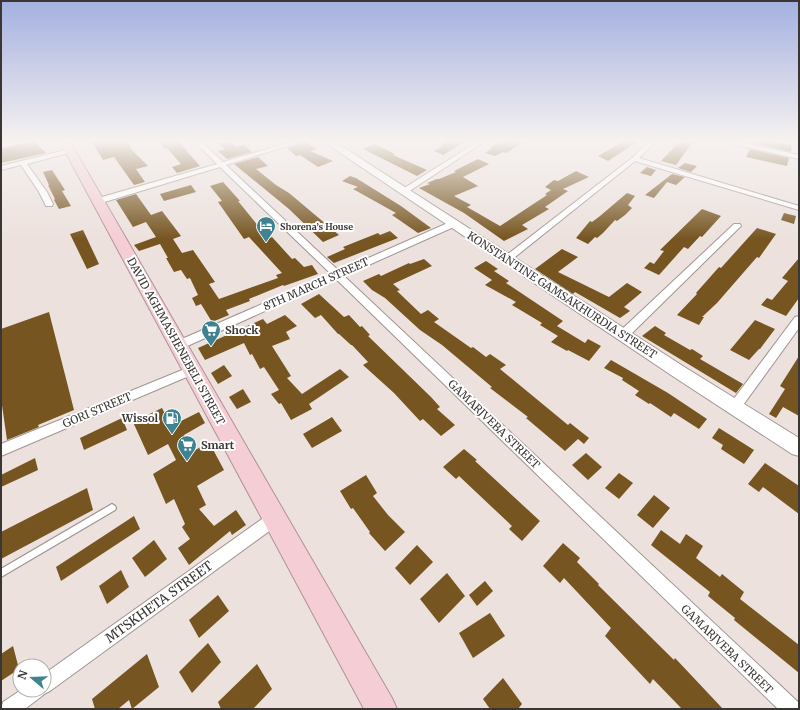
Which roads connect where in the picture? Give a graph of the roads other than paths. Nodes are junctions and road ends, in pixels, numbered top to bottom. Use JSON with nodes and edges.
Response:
{"nodes":[{"id":1,"x":30,"y":173,"type":"edge"},
{"id":2,"x":83,"y":173,"type":"edge"},
{"id":3,"x":191,"y":173,"type":"edge"},
{"id":4,"x":231,"y":173,"type":"edge"},
{"id":5,"x":378,"y":173,"type":"edge"},
{"id":6,"x":432,"y":173,"type":"edge"},
{"id":7,"x":616,"y":173,"type":"edge"},
{"id":8,"x":682,"y":173,"type":"edge"},
{"id":9,"x":405,"y":190,"type":"junction"},
{"id":10,"x":98,"y":201,"type":"junction"},
{"id":11,"x":49,"y":204,"type":"dead end"},
{"id":12,"x":799,"y":208,"type":"edge"},
{"id":13,"x":453,"y":224,"type":"junction"},
{"id":14,"x":737,"y":226,"type":"dead end"},
{"id":15,"x":507,"y":258,"type":"junction"},
{"id":16,"x":337,"y":274,"type":"junction"},
{"id":17,"x":799,"y":320,"type":"edge"},
{"id":18,"x":622,"y":336,"type":"junction"},
{"id":19,"x":179,"y":345,"type":"junction"},
{"id":20,"x":192,"y":370,"type":"junction"},
{"id":21,"x":734,"y":408,"type":"junction"},
{"id":22,"x":799,"y":448,"type":"edge"},
{"id":23,"x":1,"y":450,"type":"edge"},
{"id":24,"x":112,"y":508,"type":"dead end"},
{"id":25,"x":274,"y":519,"type":"junction"},
{"id":26,"x":1,"y":572,"type":"edge"},
{"id":27,"x":52,"y":679,"type":"edge"},
{"id":28,"x":25,"y":698,"type":"edge"},
{"id":29,"x":10,"y":709,"type":"edge"},
{"id":30,"x":381,"y":709,"type":"edge"},
{"id":31,"x":791,"y":709,"type":"edge"}],
"edges":[{"from":1,"to":11,"type":"street"},
{"from":2,"to":10,"type":"highway","name":"DAVID AGHMASHENEBELI STREET"},
{"from":3,"to":10,"type":"street"},
{"from":4,"to":16,"type":"street","name":"GAMARJVEBA STREET"},
{"from":5,"to":9,"type":"main road","name":"KONSTANTINE GAMSAKHURDIA STREET"},
{"from":6,"to":9,"type":"street"},
{"from":7,"to":15,"type":"street"},
{"from":8,"to":12,"type":"street"},
{"from":9,"to":13,"type":"main road","name":"KONSTANTINE GAMSAKHURDIA STREET"},
{"from":10,"to":19,"type":"highway","name":"DAVID AGHMASHENEBELI STREET"},
{"from":13,"to":15,"type":"main road","name":"KONSTANTINE GAMSAKHURDIA STREET"},
{"from":13,"to":16,"type":"street","name":"8TH MARCH STREET"},
{"from":14,"to":18,"type":"street"},
{"from":15,"to":18,"type":"main road","name":"KONSTANTINE GAMSAKHURDIA STREET"},
{"from":16,"to":19,"type":"street","name":"8TH MARCH STREET"},
{"from":16,"to":31,"type":"street","name":"GAMARJVEBA STREET"},
{"from":17,"to":21,"type":"street"},
{"from":18,"to":21,"type":"main road","name":"KONSTANTINE GAMSAKHURDIA STREET"},
{"from":19,"to":20,"type":"highway","name":"DAVID AGHMASHENEBELI STREET"},
{"from":20,"to":23,"type":"street","name":"GORI STREET"},
{"from":20,"to":25,"type":"highway","name":"DAVID AGHMASHENEBELI STREET"},
{"from":21,"to":22,"type":"main road","name":"KONSTANTINE GAMSAKHURDIA STREET"},
{"from":24,"to":26,"type":"lane"},
{"from":25,"to":27,"type":"street","name":"MTSKHETA STREET"},
{"from":25,"to":30,"type":"highway","name":"DAVID AGHMASHENEBELI STREET"},
{"from":28,"to":29,"type":"street"}]}
